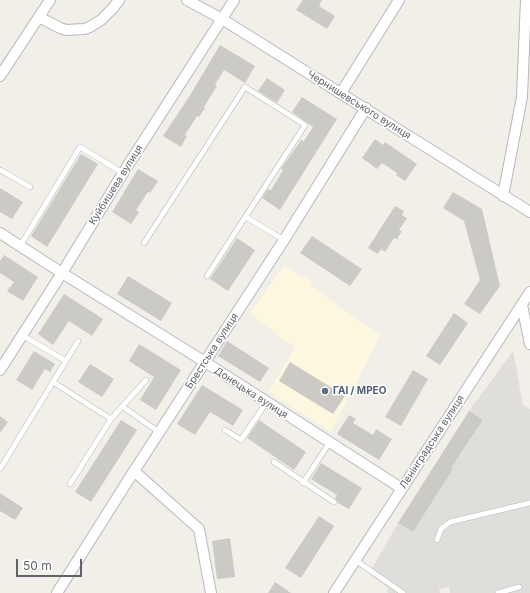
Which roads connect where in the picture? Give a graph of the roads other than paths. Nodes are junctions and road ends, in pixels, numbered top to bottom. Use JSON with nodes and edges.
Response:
{"nodes":[{"id":1,"x":50,"y":0,"type":"edge"},
{"id":2,"x":119,"y":0,"type":"edge"},
{"id":3,"x":187,"y":0,"type":"edge"},
{"id":4,"x":234,"y":0,"type":"edge"},
{"id":5,"x":399,"y":0,"type":"edge"},
{"id":6,"x":526,"y":0,"type":"edge"},
{"id":7,"x":39,"y":16,"type":"junction"},
{"id":8,"x":222,"y":19,"type":"junction"},
{"id":9,"x":0,"y":76,"type":"edge"},
{"id":10,"x":341,"y":92,"type":"junction"},
{"id":11,"x":366,"y":108,"type":"junction"},
{"id":12,"x":0,"y":170,"type":"edge"},
{"id":13,"x":123,"y":172,"type":"junction"},
{"id":14,"x":30,"y":187,"type":"dead end"},
{"id":15,"x":503,"y":196,"type":"junction"},
{"id":16,"x":530,"y":212,"type":"edge"},
{"id":17,"x":246,"y":217,"type":"junction"},
{"id":18,"x":0,"y":233,"type":"edge"},
{"id":19,"x":284,"y":240,"type":"junction"},
{"id":20,"x":144,"y":243,"type":"dead end"},
{"id":21,"x":20,"y":246,"type":"junction"},
{"id":22,"x":62,"y":273,"type":"junction"},
{"id":23,"x":207,"y":276,"type":"dead end"},
{"id":24,"x":530,"y":292,"type":"edge"},
{"id":25,"x":522,"y":305,"type":"junction"},
{"id":26,"x":22,"y":335,"type":"junction"},
{"id":27,"x":78,"y":341,"type":"dead end"},
{"id":28,"x":530,"y":344,"type":"edge"},
{"id":29,"x":3,"y":359,"type":"edge"},
{"id":30,"x":66,"y":361,"type":"junction"},
{"id":31,"x":205,"y":362,"type":"junction"},
{"id":32,"x":0,"y":370,"type":"edge"},
{"id":33,"x":146,"y":380,"type":"dead end"},
{"id":34,"x":54,"y":382,"type":"junction"},
{"id":35,"x":266,"y":403,"type":"junction"},
{"id":36,"x":123,"y":407,"type":"junction"},
{"id":37,"x":111,"y":419,"type":"junction"},
{"id":38,"x":225,"y":430,"type":"dead end"},
{"id":39,"x":159,"y":432,"type":"junction"},
{"id":40,"x":330,"y":442,"type":"junction"},
{"id":41,"x":274,"y":462,"type":"dead end"},
{"id":42,"x":0,"y":469,"type":"edge"},
{"id":43,"x":134,"y":471,"type":"junction"},
{"id":44,"x":303,"y":483,"type":"junction"},
{"id":45,"x":70,"y":484,"type":"dead end"},
{"id":46,"x":401,"y":488,"type":"junction"},
{"id":47,"x":334,"y":502,"type":"dead end"},
{"id":48,"x":530,"y":504,"type":"edge"},
{"id":49,"x":437,"y":540,"type":"dead end"},
{"id":50,"x":355,"y":560,"type":"junction"},
{"id":51,"x":519,"y":587,"type":"dead end"},
{"id":52,"x":57,"y":593,"type":"edge"},
{"id":53,"x":211,"y":593,"type":"edge"},
{"id":54,"x":334,"y":593,"type":"edge"},
{"id":55,"x":403,"y":593,"type":"edge"},
{"id":56,"x":498,"y":593,"type":"edge"}],
"edges":[{"from":1,"to":7,"type":"street"},
{"from":2,"to":7,"type":"street"},
{"from":3,"to":8,"type":"street","name":"Чернишевського вулиця"},
{"from":4,"to":8,"type":"street","name":"Куйбишева вулиця"},
{"from":5,"to":10,"type":"street"},
{"from":6,"to":15,"type":"street"},
{"from":7,"to":9,"type":"street"},
{"from":8,"to":10,"type":"street","name":"Чернишевського вулиця"},
{"from":8,"to":13,"type":"street","name":"Куйбишева вулиця"},
{"from":10,"to":11,"type":"street","name":"Чернишевського вулиця"},
{"from":11,"to":15,"type":"street","name":"Чернишевського вулиця"},
{"from":11,"to":19,"type":"street","name":"Брестська вулиця"},
{"from":12,"to":14,"type":"lane"},
{"from":13,"to":21,"type":"lane"},
{"from":13,"to":22,"type":"street","name":"Куйбишева вулиця"},
{"from":15,"to":16,"type":"street","name":"Чернишевського вулиця"},
{"from":17,"to":19,"type":"lane"},
{"from":17,"to":20,"type":"lane"},
{"from":17,"to":23,"type":"lane"},
{"from":18,"to":21,"type":"street","name":"Донецька вулиця"},
{"from":19,"to":31,"type":"street","name":"Брестська вулиця"},
{"from":21,"to":22,"type":"street","name":"Донецька вулиця"},
{"from":22,"to":26,"type":"street","name":"Куйбишева вулиця"},
{"from":22,"to":31,"type":"street","name":"Донецька вулиця"},
{"from":24,"to":25,"type":"street","name":"Ленінградська вулиця"},
{"from":25,"to":28,"type":"street"},
{"from":25,"to":46,"type":"street","name":"Ленінградська вулиця"},
{"from":26,"to":29,"type":"street","name":"Куйбишева вулиця"},
{"from":26,"to":30,"type":"lane"},
{"from":27,"to":30,"type":"lane"},
{"from":29,"to":32,"type":"street","name":"Куйбишева вулиця"},
{"from":30,"to":34,"type":"lane"},
{"from":31,"to":35,"type":"street","name":"Донецька вулиця"},
{"from":31,"to":39,"type":"street","name":"Брестська вулиця"},
{"from":33,"to":36,"type":"lane"},
{"from":34,"to":37,"type":"lane"},
{"from":34,"to":42,"type":"lane"},
{"from":35,"to":38,"type":"lane"},
{"from":35,"to":40,"type":"street","name":"Донецька вулиця"},
{"from":36,"to":37,"type":"lane"},
{"from":36,"to":39,"type":"lane"},
{"from":37,"to":45,"type":"lane"},
{"from":39,"to":43,"type":"street","name":"Брестська вулиця"},
{"from":40,"to":44,"type":"lane"},
{"from":40,"to":46,"type":"street","name":"Донецька вулиця"},
{"from":41,"to":44,"type":"lane"},
{"from":43,"to":52,"type":"street","name":"Брестська вулиця"},
{"from":43,"to":53,"type":"street"},
{"from":44,"to":47,"type":"lane"},
{"from":46,"to":50,"type":"street","name":"Ленінградська вулиця"},
{"from":48,"to":49,"type":"lane"},
{"from":50,"to":54,"type":"street","name":"Ленінградська вулиця"},
{"from":50,"to":55,"type":"lane"},
{"from":51,"to":56,"type":"lane"}]}
